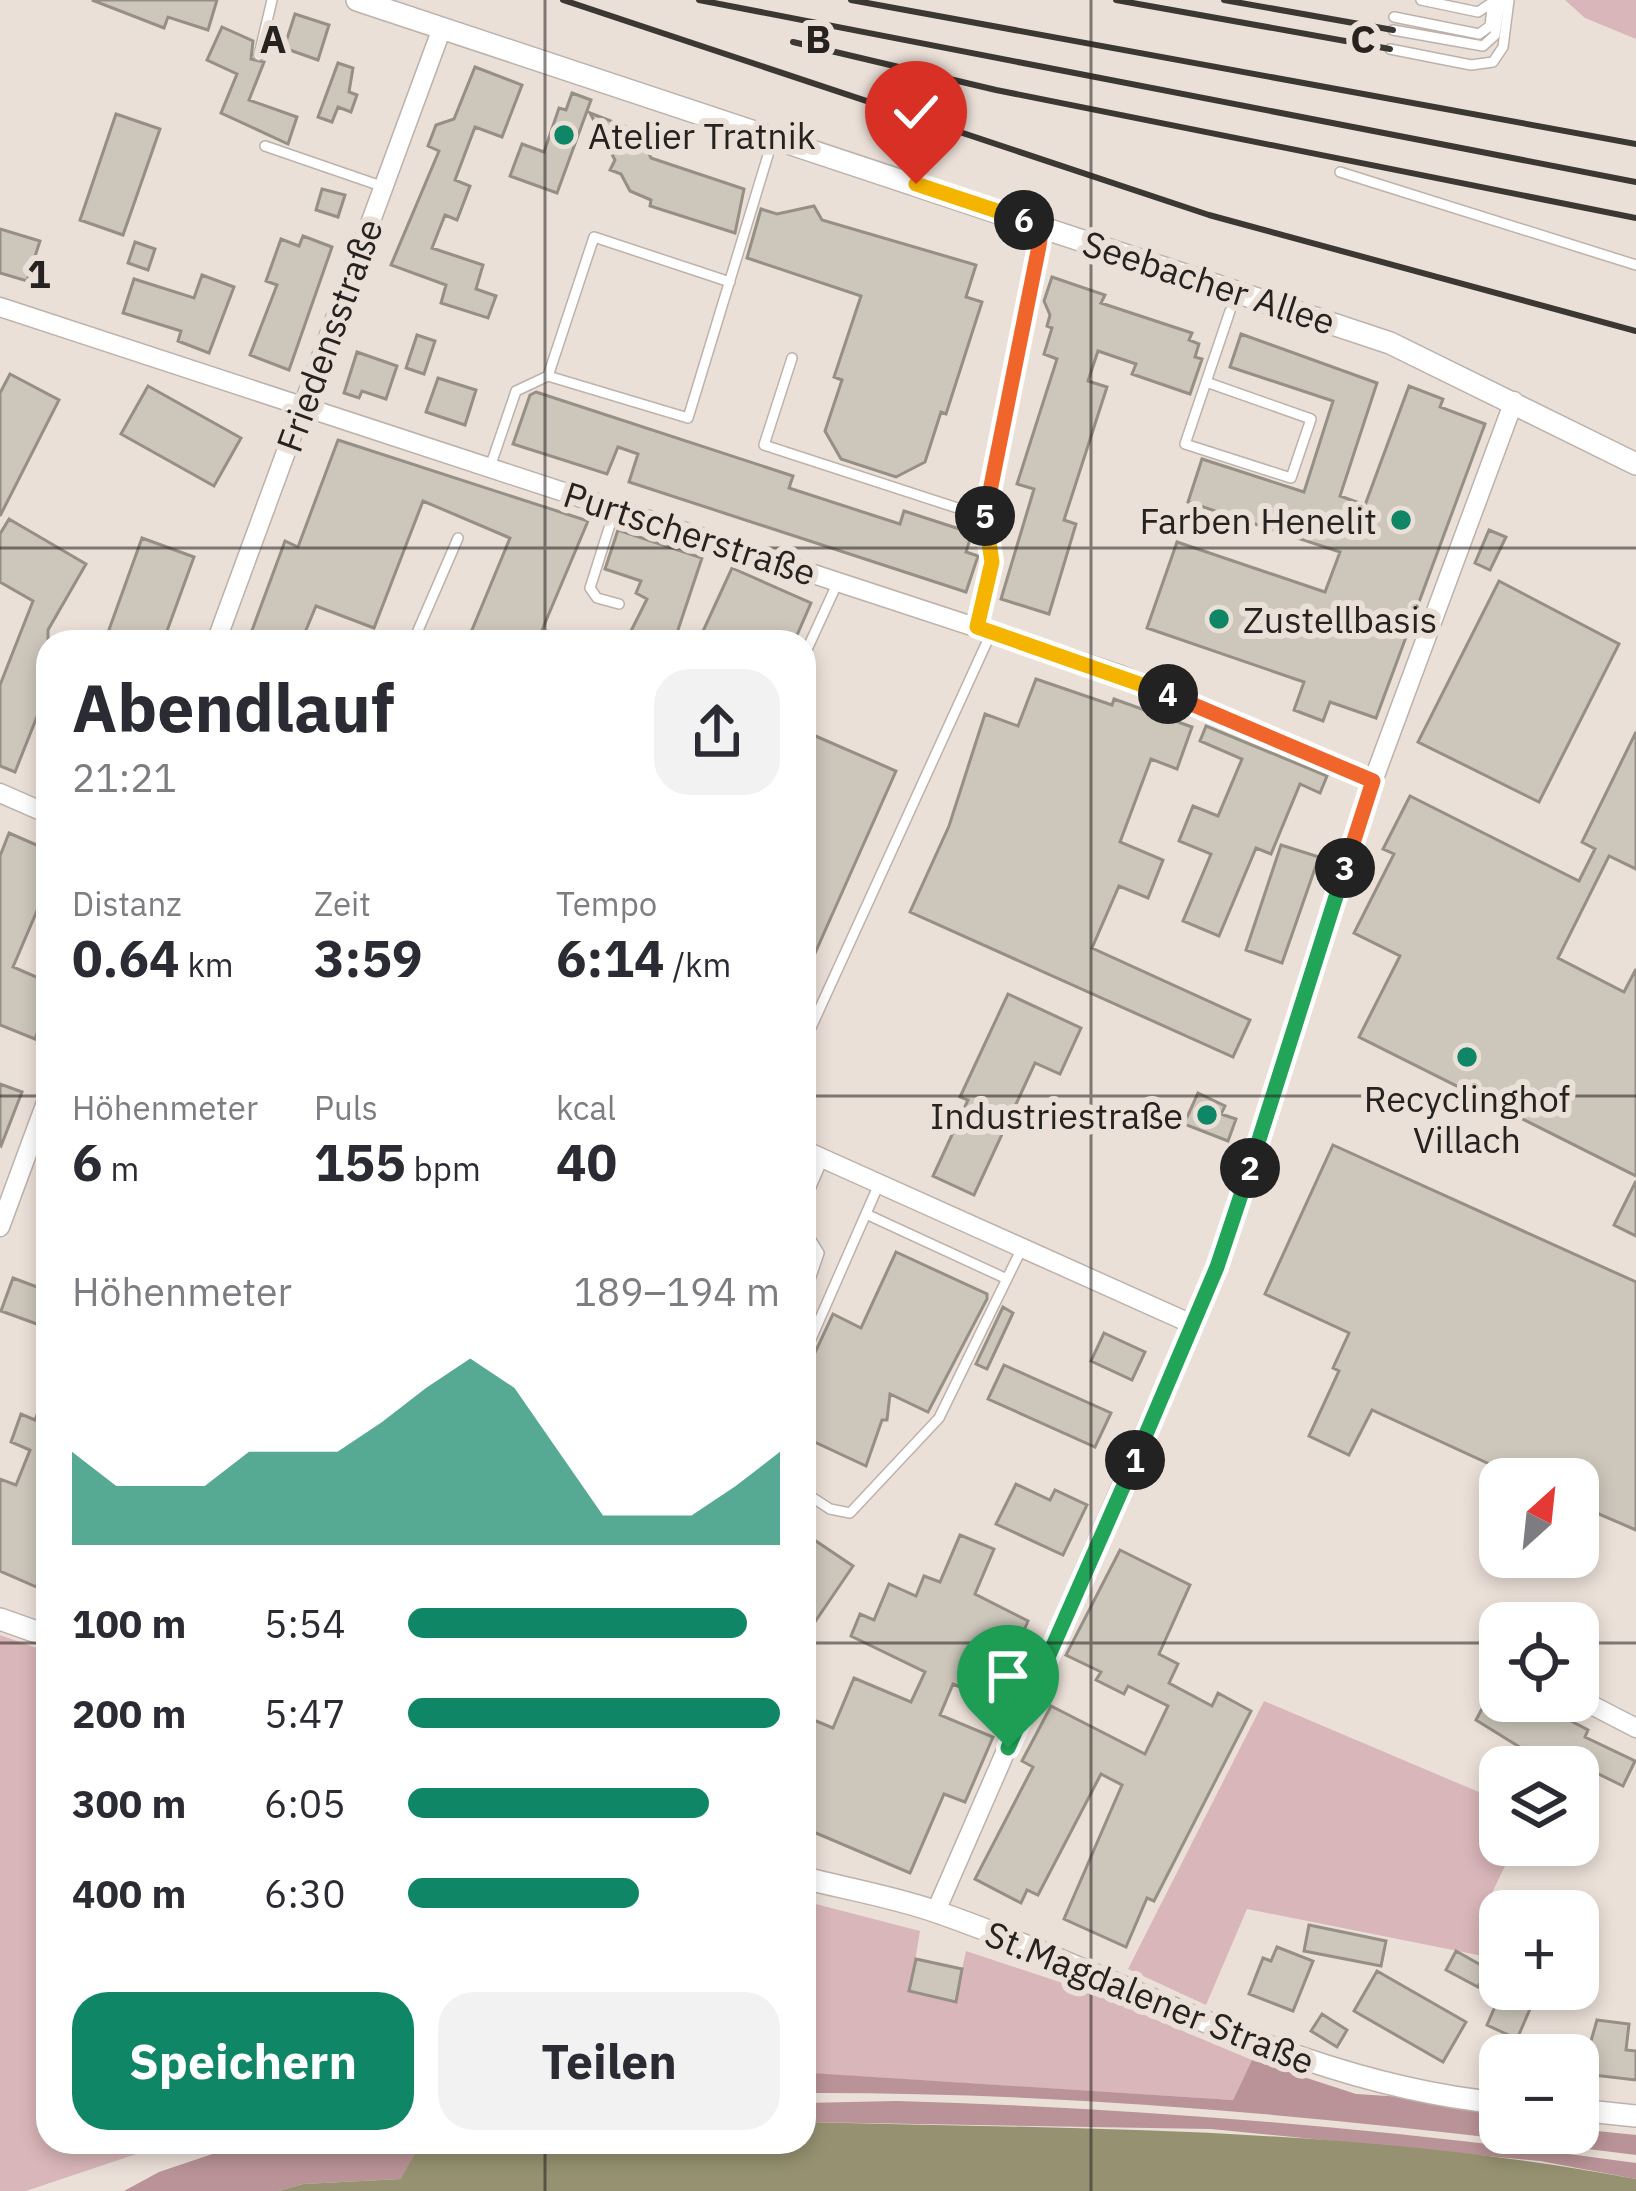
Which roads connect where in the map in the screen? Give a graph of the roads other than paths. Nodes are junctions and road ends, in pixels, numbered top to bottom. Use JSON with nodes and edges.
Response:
{"nodes":[{"id":1,"x":272,"y":0,"type":"edge"},
{"id":2,"x":357,"y":0,"type":"edge"},
{"id":3,"x":1421,"y":0,"type":"edge"},
{"id":4,"x":1510,"y":0,"type":"edge"},
{"id":5,"x":1496,"y":1,"type":"edge"},
{"id":6,"x":1394,"y":17,"type":"dead end"},
{"id":7,"x":442,"y":28,"type":"junction"},
{"id":8,"x":1393,"y":30,"type":"dead end"},
{"id":9,"x":1390,"y":49,"type":"dead end"},
{"id":10,"x":260,"y":56,"type":"dead end"},
{"id":11,"x":773,"y":136,"type":"junction"},
{"id":12,"x":265,"y":146,"type":"dead end"},
{"id":13,"x":1340,"y":172,"type":"dead end"},
{"id":14,"x":384,"y":187,"type":"junction"},
{"id":15,"x":1042,"y":226,"type":"junction"},
{"id":16,"x":1636,"y":265,"type":"edge"},
{"id":17,"x":730,"y":282,"type":"junction"},
{"id":18,"x":0,"y":307,"type":"edge"},
{"id":19,"x":1230,"y":311,"type":"dead end"},
{"id":20,"x":792,"y":358,"type":"dead end"},
{"id":21,"x":548,"y":376,"type":"junction"},
{"id":22,"x":1206,"y":382,"type":"junction"},
{"id":23,"x":1514,"y":401,"type":"junction"},
{"id":24,"x":302,"y":407,"type":"junction"},
{"id":25,"x":1636,"y":464,"type":"edge"},
{"id":26,"x":490,"y":467,"type":"junction"},
{"id":27,"x":615,"y":508,"type":"junction"},
{"id":28,"x":985,"y":517,"type":"junction"},
{"id":29,"x":458,"y":538,"type":"dead end"},
{"id":30,"x":838,"y":581,"type":"junction"},
{"id":31,"x":619,"y":604,"type":"dead end"},
{"id":32,"x":984,"y":629,"type":"junction"},
{"id":33,"x":220,"y":630,"type":"edge"},
{"id":34,"x":418,"y":630,"type":"edge"},
{"id":35,"x":816,"y":630,"type":"edge"},
{"id":36,"x":1373,"y":781,"type":"junction"},
{"id":37,"x":0,"y":793,"type":"edge"},
{"id":38,"x":36,"y":809,"type":"edge"},
{"id":39,"x":816,"y":1015,"type":"edge"},
{"id":40,"x":36,"y":1130,"type":"edge"},
{"id":41,"x":816,"y":1155,"type":"edge"},
{"id":42,"x":824,"y":1159,"type":"junction"},
{"id":43,"x":816,"y":1177,"type":"edge"},
{"id":44,"x":879,"y":1184,"type":"junction"},
{"id":45,"x":866,"y":1214,"type":"junction"},
{"id":46,"x":0,"y":1227,"type":"edge"},
{"id":47,"x":1022,"y":1248,"type":"junction"},
{"id":48,"x":1007,"y":1279,"type":"junction"},
{"id":49,"x":1194,"y":1325,"type":"junction"},
{"id":50,"x":816,"y":1327,"type":"edge"},
{"id":51,"x":816,"y":1499,"type":"edge"},
{"id":52,"x":0,"y":1618,"type":"edge"},
{"id":53,"x":36,"y":1632,"type":"edge"},
{"id":54,"x":1599,"y":1710,"type":"edge"},
{"id":55,"x":1636,"y":1728,"type":"edge"},
{"id":56,"x":816,"y":1881,"type":"edge"},
{"id":57,"x":936,"y":1911,"type":"junction"},
{"id":58,"x":1479,"y":2099,"type":"edge"},
{"id":59,"x":1599,"y":2112,"type":"edge"},
{"id":60,"x":1636,"y":2116,"type":"edge"}],
"edges":[{"from":1,"to":10,"type":"lane"},
{"from":2,"to":7,"type":"street","name":"Seebacher Allee"},
{"from":3,"to":5,"type":"lane"},
{"from":4,"to":9,"type":"lane"},
{"from":5,"to":6,"type":"lane"},
{"from":5,"to":8,"type":"lane"},
{"from":7,"to":11,"type":"street","name":"Seebacher Allee"},
{"from":7,"to":14,"type":"street","name":"Friedensstraße"},
{"from":11,"to":15,"type":"street","name":"Seebacher Allee"},
{"from":11,"to":17,"type":"lane"},
{"from":12,"to":14,"type":"lane"},
{"from":13,"to":16,"type":"lane"},
{"from":14,"to":24,"type":"street","name":"Friedensstraße"},
{"from":15,"to":23,"type":"street","name":"Seebacher Allee"},
{"from":15,"to":28,"type":"lane"},
{"from":17,"to":21,"type":"lane"},
{"from":17,"to":21,"type":"lane"},
{"from":18,"to":24,"type":"street","name":"Purtscherstraße"},
{"from":19,"to":22,"type":"lane"},
{"from":20,"to":28,"type":"lane"},
{"from":21,"to":26,"type":"lane"},
{"from":22,"to":22,"type":"lane"},
{"from":23,"to":25,"type":"street","name":"Seebacher Allee"},
{"from":23,"to":36,"type":"street"},
{"from":24,"to":26,"type":"street","name":"Purtscherstraße"},
{"from":24,"to":33,"type":"street","name":"Friedensstraße"},
{"from":26,"to":27,"type":"street","name":"Purtscherstraße"},
{"from":27,"to":30,"type":"street","name":"Purtscherstraße"},
{"from":27,"to":31,"type":"lane"},
{"from":28,"to":32,"type":"lane"},
{"from":29,"to":34,"type":"lane"},
{"from":30,"to":32,"type":"street","name":"Purtscherstraße"},
{"from":30,"to":35,"type":"lane"},
{"from":32,"to":36,"type":"street","name":"Purtscherstraße"},
{"from":32,"to":39,"type":"lane"},
{"from":36,"to":49,"type":"street"},
{"from":37,"to":38,"type":"street"},
{"from":40,"to":46,"type":"street"},
{"from":41,"to":42,"type":"street"},
{"from":42,"to":43,"type":"lane"},
{"from":42,"to":44,"type":"street"},
{"from":44,"to":45,"type":"lane"},
{"from":44,"to":47,"type":"street"},
{"from":45,"to":48,"type":"lane"},
{"from":45,"to":50,"type":"lane"},
{"from":47,"to":48,"type":"lane"},
{"from":47,"to":49,"type":"street"},
{"from":48,"to":51,"type":"lane"},
{"from":49,"to":57,"type":"street"},
{"from":52,"to":53,"type":"street"},
{"from":54,"to":55,"type":"street"},
{"from":56,"to":57,"type":"street","name":"St.Magdalener Straße"},
{"from":57,"to":58,"type":"street","name":"St.Magdalener Straße"},
{"from":59,"to":60,"type":"street"}]}
